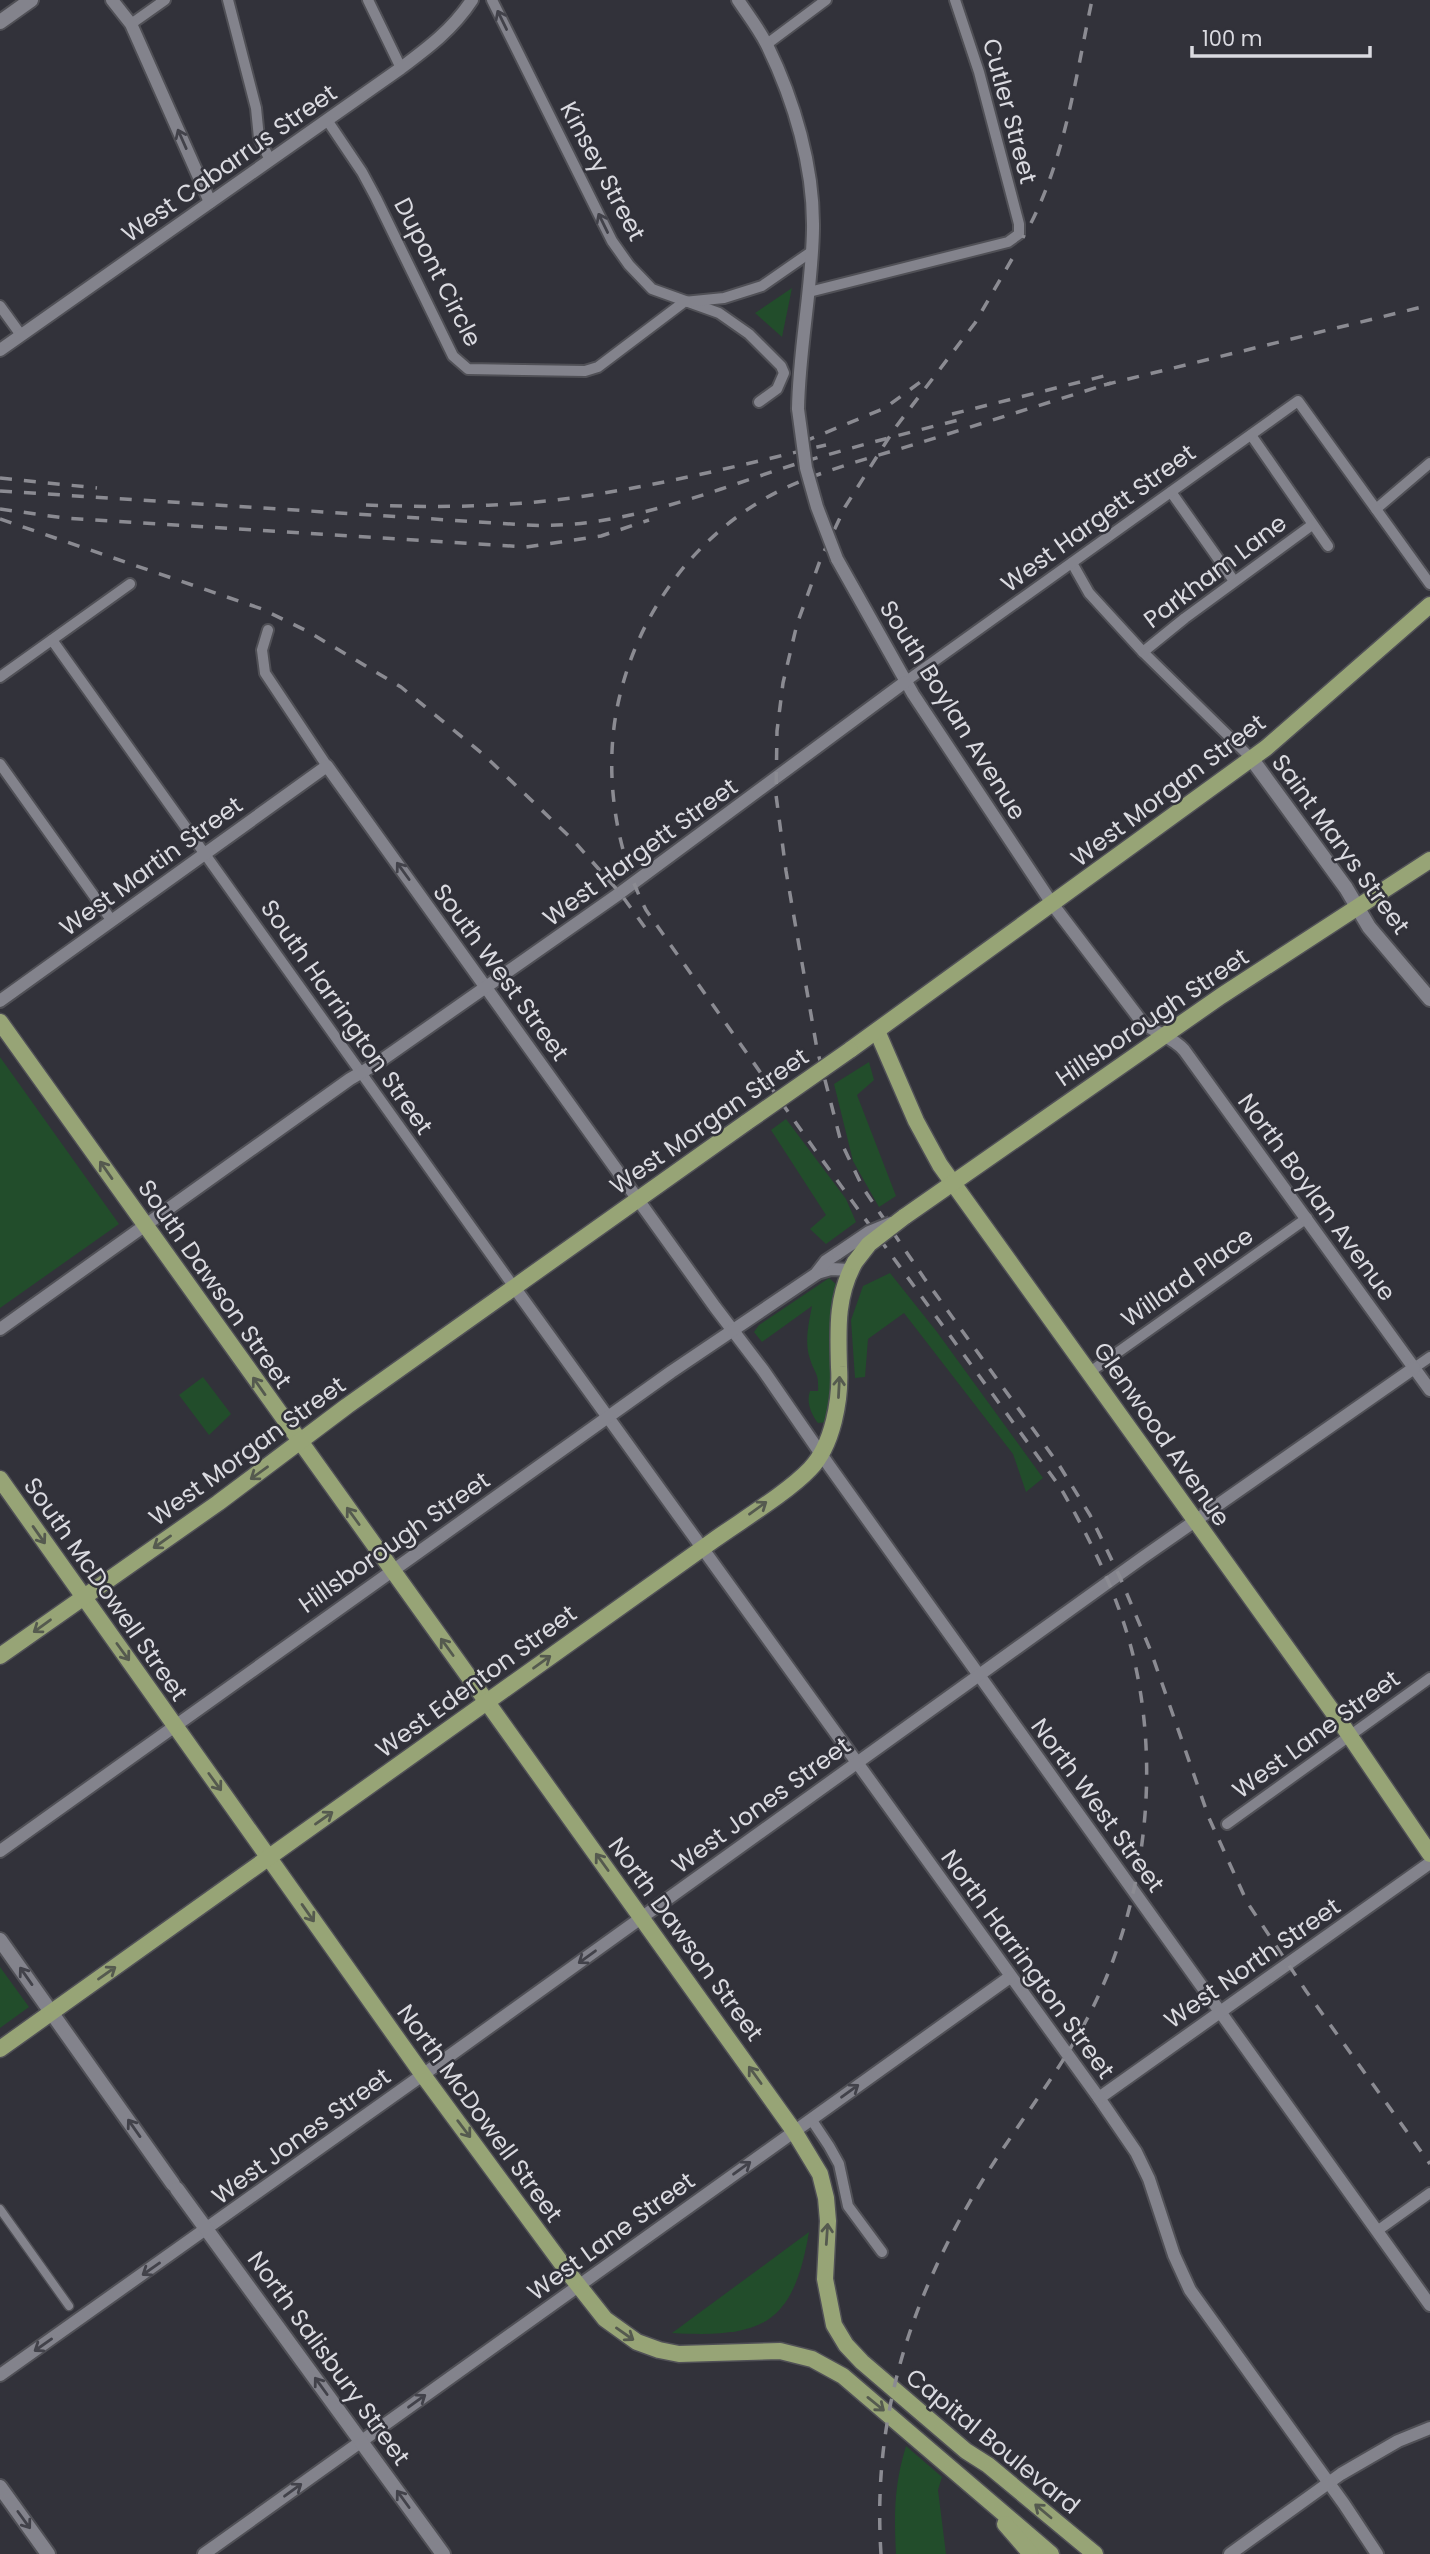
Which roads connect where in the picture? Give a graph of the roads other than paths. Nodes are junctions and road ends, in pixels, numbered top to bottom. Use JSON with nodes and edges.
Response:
{"nodes":[{"id":1,"x":31,"y":0,"type":"edge"},
{"id":2,"x":112,"y":0,"type":"edge"},
{"id":3,"x":165,"y":0,"type":"edge"},
{"id":4,"x":228,"y":0,"type":"edge"},
{"id":5,"x":368,"y":0,"type":"edge"},
{"id":6,"x":472,"y":0,"type":"edge"},
{"id":7,"x":492,"y":0,"type":"edge"},
{"id":8,"x":738,"y":0,"type":"edge"},
{"id":9,"x":826,"y":0,"type":"edge"},
{"id":10,"x":955,"y":0,"type":"edge"},
{"id":11,"x":0,"y":22,"type":"edge"},
{"id":12,"x":131,"y":24,"type":"junction"},
{"id":13,"x":767,"y":44,"type":"junction"},
{"id":14,"x":401,"y":68,"type":"junction"},
{"id":15,"x":327,"y":120,"type":"junction"},
{"id":16,"x":270,"y":160,"type":"junction"},
{"id":17,"x":210,"y":202,"type":"junction"},
{"id":18,"x":811,"y":252,"type":"junction"},
{"id":19,"x":809,"y":292,"type":"junction"},
{"id":20,"x":684,"y":302,"type":"junction"},
{"id":21,"x":0,"y":306,"type":"edge"},
{"id":22,"x":21,"y":335,"type":"junction"},
{"id":23,"x":0,"y":350,"type":"edge"},
{"id":24,"x":760,"y":402,"type":"dead end"},
{"id":25,"x":1251,"y":435,"type":"junction"},
{"id":26,"x":1430,"y":463,"type":"edge"},
{"id":27,"x":1171,"y":492,"type":"junction"},
{"id":28,"x":1376,"y":509,"type":"junction"},
{"id":29,"x":1312,"y":524,"type":"junction"},
{"id":30,"x":1328,"y":546,"type":"dead end"},
{"id":31,"x":1072,"y":563,"type":"junction"},
{"id":32,"x":1234,"y":581,"type":"junction"},
{"id":33,"x":130,"y":584,"type":"dead end"},
{"id":34,"x":1430,"y":584,"type":"edge"},
{"id":35,"x":1430,"y":605,"type":"edge"},
{"id":36,"x":268,"y":630,"type":"dead end"},
{"id":37,"x":52,"y":640,"type":"junction"},
{"id":38,"x":1143,"y":652,"type":"junction"},
{"id":39,"x":0,"y":677,"type":"edge"},
{"id":40,"x":905,"y":682,"type":"junction"},
{"id":41,"x":1251,"y":758,"type":"junction"},
{"id":42,"x":0,"y":764,"type":"edge"},
{"id":43,"x":327,"y":765,"type":"junction"},
{"id":44,"x":205,"y":853,"type":"junction"},
{"id":45,"x":1430,"y":860,"type":"edge"},
{"id":46,"x":1053,"y":905,"type":"junction"},
{"id":47,"x":1356,"y":908,"type":"junction"},
{"id":48,"x":112,"y":921,"type":"junction"},
{"id":49,"x":485,"y":986,"type":"junction"},
{"id":50,"x":1430,"y":999,"type":"edge"},
{"id":51,"x":0,"y":1001,"type":"edge"},
{"id":52,"x":0,"y":1022,"type":"edge"},
{"id":53,"x":877,"y":1031,"type":"junction"},
{"id":54,"x":1164,"y":1036,"type":"junction"},
{"id":55,"x":361,"y":1072,"type":"junction"},
{"id":56,"x":952,"y":1182,"type":"junction"},
{"id":57,"x":638,"y":1199,"type":"junction"},
{"id":58,"x":904,"y":1217,"type":"junction"},
{"id":59,"x":1307,"y":1218,"type":"junction"},
{"id":60,"x":145,"y":1225,"type":"junction"},
{"id":61,"x":850,"y":1270,"type":"junction"},
{"id":62,"x":816,"y":1273,"type":"junction"},
{"id":63,"x":514,"y":1287,"type":"junction"},
{"id":64,"x":0,"y":1328,"type":"edge"},
{"id":65,"x":732,"y":1329,"type":"junction"},
{"id":66,"x":1430,"y":1357,"type":"edge"},
{"id":67,"x":1414,"y":1368,"type":"junction"},
{"id":68,"x":1090,"y":1371,"type":"junction"},
{"id":69,"x":1430,"y":1391,"type":"edge"},
{"id":70,"x":608,"y":1418,"type":"junction"},
{"id":71,"x":299,"y":1441,"type":"junction"},
{"id":72,"x":820,"y":1452,"type":"junction"},
{"id":73,"x":0,"y":1479,"type":"edge"},
{"id":74,"x":1196,"y":1520,"type":"junction"},
{"id":75,"x":702,"y":1548,"type":"junction"},
{"id":76,"x":393,"y":1571,"type":"junction"},
{"id":77,"x":83,"y":1597,"type":"junction"},
{"id":78,"x":0,"y":1656,"type":"edge"},
{"id":79,"x":979,"y":1676,"type":"junction"},
{"id":80,"x":1430,"y":1678,"type":"edge"},
{"id":81,"x":487,"y":1702,"type":"junction"},
{"id":82,"x":175,"y":1726,"type":"junction"},
{"id":83,"x":1349,"y":1736,"type":"junction"},
{"id":84,"x":856,"y":1762,"type":"junction"},
{"id":85,"x":1227,"y":1824,"type":"dead end"},
{"id":86,"x":0,"y":1851,"type":"edge"},
{"id":87,"x":1430,"y":1854,"type":"edge"},
{"id":88,"x":268,"y":1857,"type":"junction"},
{"id":89,"x":1430,"y":1863,"type":"edge"},
{"id":90,"x":642,"y":1917,"type":"junction"},
{"id":91,"x":0,"y":1940,"type":"edge"},
{"id":92,"x":1010,"y":1977,"type":"junction"},
{"id":93,"x":1221,"y":2011,"type":"junction"},
{"id":94,"x":51,"y":2012,"type":"junction"},
{"id":95,"x":0,"y":2049,"type":"edge"},
{"id":96,"x":423,"y":2075,"type":"junction"},
{"id":97,"x":1099,"y":2098,"type":"junction"},
{"id":98,"x":811,"y":2119,"type":"junction"},
{"id":99,"x":794,"y":2131,"type":"junction"},
{"id":100,"x":1430,"y":2193,"type":"edge"},
{"id":101,"x":0,"y":2209,"type":"edge"},
{"id":102,"x":207,"y":2230,"type":"junction"},
{"id":103,"x":1377,"y":2231,"type":"junction"},
{"id":104,"x":882,"y":2252,"type":"dead end"},
{"id":105,"x":578,"y":2286,"type":"junction"},
{"id":106,"x":1430,"y":2305,"type":"edge"},
{"id":107,"x":69,"y":2306,"type":"dead end"},
{"id":108,"x":862,"y":2362,"type":"joint"},
{"id":109,"x":0,"y":2375,"type":"edge"},
{"id":110,"x":843,"y":2376,"type":"joint"},
{"id":111,"x":1430,"y":2428,"type":"edge"},
{"id":112,"x":362,"y":2441,"type":"junction"},
{"id":113,"x":1328,"y":2483,"type":"junction"},
{"id":114,"x":972,"y":2485,"type":"junction"},
{"id":115,"x":0,"y":2487,"type":"edge"},
{"id":116,"x":48,"y":2554,"type":"edge"},
{"id":117,"x":204,"y":2554,"type":"edge"},
{"id":118,"x":443,"y":2554,"type":"edge"},
{"id":119,"x":1031,"y":2554,"type":"edge"},
{"id":120,"x":1051,"y":2554,"type":"edge"},
{"id":121,"x":1095,"y":2554,"type":"edge"},
{"id":122,"x":1230,"y":2554,"type":"edge"},
{"id":123,"x":1377,"y":2554,"type":"edge"}],
"edges":[{"from":1,"to":11,"type":"main road"},
{"from":2,"to":12,"type":"street"},
{"from":3,"to":12,"type":"street"},
{"from":4,"to":16,"type":"street"},
{"from":5,"to":14,"type":"street"},
{"from":6,"to":14,"type":"street","name":"West Cabarrus Street"},
{"from":20,"to":7,"type":"street","name":"Kinsey Street","one_way":true},
{"from":8,"to":13,"type":"street","name":"South Boylan Avenue"},
{"from":9,"to":13,"type":"street"},
{"from":10,"to":19,"type":"street","name":"Cutler Street"},
{"from":17,"to":12,"type":"street","one_way":true},
{"from":13,"to":18,"type":"street","name":"South Boylan Avenue"},
{"from":14,"to":15,"type":"street","name":"West Cabarrus Street"},
{"from":15,"to":16,"type":"street","name":"West Cabarrus Street"},
{"from":15,"to":20,"type":"street","name":"Dupont Circle"},
{"from":16,"to":17,"type":"street","name":"West Cabarrus Street"},
{"from":17,"to":22,"type":"street","name":"West Cabarrus Street"},
{"from":18,"to":19,"type":"street","name":"South Boylan Avenue"},
{"from":18,"to":20,"type":"street"},
{"from":19,"to":40,"type":"street","name":"South Boylan Avenue","bridge":true},
{"from":20,"to":24,"type":"street","name":"Kinsey Street"},
{"from":21,"to":22,"type":"street"},
{"from":22,"to":23,"type":"street","name":"West Cabarrus Street"},
{"from":25,"to":27,"type":"street","name":"West Hargett Street"},
{"from":25,"to":28,"type":"street","name":"West Hargett Street"},
{"from":25,"to":29,"type":"street"},
{"from":26,"to":28,"type":"street"},
{"from":27,"to":31,"type":"street","name":"West Hargett Street"},
{"from":27,"to":32,"type":"street"},
{"from":28,"to":34,"type":"street"},
{"from":29,"to":30,"type":"street"},
{"from":29,"to":32,"type":"street","name":"Parkham Lane"},
{"from":31,"to":38,"type":"street","name":"Saint Marys Street"},
{"from":31,"to":40,"type":"street","name":"West Hargett Street"},
{"from":32,"to":38,"type":"street","name":"Parkham Lane"},
{"from":33,"to":37,"type":"street"},
{"from":35,"to":41,"type":"main road","name":"West Morgan Street"},
{"from":36,"to":43,"type":"street","name":"South West Street"},
{"from":37,"to":39,"type":"street"},
{"from":37,"to":44,"type":"street","name":"South Harrington Street"},
{"from":38,"to":41,"type":"street","name":"Saint Marys Street"},
{"from":40,"to":46,"type":"street","name":"South Boylan Avenue"},
{"from":40,"to":49,"type":"street","name":"West Hargett Street"},
{"from":41,"to":46,"type":"main road","name":"West Morgan Street"},
{"from":41,"to":47,"type":"main road","name":"Saint Marys Street"},
{"from":42,"to":48,"type":"street"},
{"from":43,"to":44,"type":"street","name":"West Martin Street"},
{"from":49,"to":43,"type":"street","name":"South West Street","one_way":true},
{"from":44,"to":48,"type":"street","name":"West Martin Street"},
{"from":44,"to":55,"type":"street","name":"South Harrington Street"},
{"from":45,"to":47,"type":"main road","name":"Hillsborough Street"},
{"from":46,"to":53,"type":"main road","name":"West Morgan Street"},
{"from":46,"to":54,"type":"street","name":"South Boylan Avenue"},
{"from":47,"to":50,"type":"main road","name":"Saint Marys Street"},
{"from":47,"to":54,"type":"main road","name":"Hillsborough Street"},
{"from":48,"to":51,"type":"street","name":"West Martin Street"},
{"from":49,"to":55,"type":"street","name":"West Hargett Street"},
{"from":49,"to":57,"type":"street","name":"South West Street"},
{"from":60,"to":52,"type":"main road","name":"South Dawson Street","one_way":true},
{"from":53,"to":56,"type":"main road","name":"Glenwood Avenue"},
{"from":53,"to":57,"type":"main road","name":"West Morgan Street","bridge":true},
{"from":54,"to":56,"type":"main road","name":"Hillsborough Street"},
{"from":54,"to":59,"type":"street","name":"North Boylan Avenue"},
{"from":55,"to":60,"type":"street","name":"West Hargett Street"},
{"from":55,"to":63,"type":"street","name":"South Harrington Street"},
{"from":56,"to":58,"type":"main road","name":"Hillsborough Street"},
{"from":56,"to":68,"type":"main road","name":"Glenwood Avenue"},
{"from":57,"to":63,"type":"main road","name":"West Morgan Street"},
{"from":57,"to":65,"type":"street","name":"South West Street"},
{"from":58,"to":61,"type":"main road","name":"Hillsborough Street","bridge":true},
{"from":58,"to":62,"type":"street","name":"Hillsborough Street","bridge":true},
{"from":59,"to":67,"type":"street","name":"North Boylan Avenue"},
{"from":59,"to":68,"type":"street","name":"Willard Place"},
{"from":60,"to":64,"type":"street","name":"West Hargett Street"},
{"from":71,"to":60,"type":"main road","name":"South Dawson Street","one_way":true},
{"from":61,"to":62,"type":"street","name":"Hillsborough Street"},
{"from":72,"to":61,"type":"main road","name":"West Edenton Street","one_way":true},
{"from":62,"to":65,"type":"street","name":"Hillsborough Street"},
{"from":63,"to":70,"type":"street","name":"South Harrington Street"},
{"from":63,"to":71,"type":"main road","name":"West Morgan Street"},
{"from":65,"to":70,"type":"street","name":"Hillsborough Street"},
{"from":65,"to":72,"type":"street","name":"North West Street"},
{"from":66,"to":67,"type":"street","name":"West Jones Street"},
{"from":67,"to":69,"type":"street","name":"North Boylan Avenue"},
{"from":67,"to":74,"type":"street","name":"West Jones Street"},
{"from":68,"to":74,"type":"main road","name":"Glenwood Avenue"},
{"from":70,"to":75,"type":"street","name":"North Harrington Street"},
{"from":70,"to":76,"type":"street","name":"Hillsborough Street"},
{"from":76,"to":71,"type":"main road","name":"South Dawson Street","one_way":true},
{"from":71,"to":77,"type":"main road","name":"West Morgan Street","one_way":true},
{"from":75,"to":72,"type":"main road","name":"West Edenton Street","one_way":true},
{"from":72,"to":79,"type":"street","name":"North West Street"},
{"from":73,"to":77,"type":"main road","name":"South McDowell Street","one_way":true},
{"from":74,"to":79,"type":"street","name":"West Jones Street"},
{"from":74,"to":83,"type":"main road","name":"Glenwood Avenue"},
{"from":81,"to":75,"type":"main road","name":"West Edenton Street","one_way":true},
{"from":75,"to":84,"type":"street","name":"North Harrington Street"},
{"from":81,"to":76,"type":"main road","name":"North Dawson Street","one_way":true},
{"from":76,"to":82,"type":"street","name":"Hillsborough Street"},
{"from":77,"to":78,"type":"main road","name":"West Morgan Street","one_way":true},
{"from":77,"to":82,"type":"main road","name":"South McDowell Street","one_way":true},
{"from":79,"to":84,"type":"street","name":"West Jones Street"},
{"from":79,"to":93,"type":"street","name":"North West Street"},
{"from":80,"to":83,"type":"street","name":"West Lane Street"},
{"from":88,"to":81,"type":"main road","name":"West Edenton Street","one_way":true},
{"from":90,"to":81,"type":"main road","name":"North Dawson Street","one_way":true},
{"from":82,"to":86,"type":"street","name":"Hillsborough Street"},
{"from":82,"to":88,"type":"main road","name":"North McDowell Street","one_way":true},
{"from":83,"to":85,"type":"street","name":"West Lane Street"},
{"from":83,"to":87,"type":"main road","name":"Glenwood Avenue"},
{"from":84,"to":90,"type":"street","name":"West Jones Street"},
{"from":84,"to":92,"type":"street","name":"North Harrington Street"},
{"from":94,"to":88,"type":"main road","name":"West Edenton Street","one_way":true},
{"from":88,"to":96,"type":"main road","name":"North McDowell Street","one_way":true},
{"from":89,"to":93,"type":"street","name":"West North Street"},
{"from":90,"to":96,"type":"street","name":"West Jones Street","one_way":true},
{"from":99,"to":90,"type":"main road","name":"North Dawson Street","one_way":true},
{"from":94,"to":91,"type":"main road","name":"North Salisbury Street","one_way":true},
{"from":92,"to":97,"type":"street","name":"North Harrington Street"},
{"from":98,"to":92,"type":"street","name":"West Lane Street","one_way":true},
{"from":93,"to":97,"type":"street","name":"West North Street"},
{"from":93,"to":103,"type":"street","name":"North West Street"},
{"from":94,"to":95,"type":"main road","name":"West Edenton Street"},
{"from":102,"to":94,"type":"main road","name":"North Salisbury Street","one_way":true},
{"from":96,"to":102,"type":"street","name":"West Jones Street"},
{"from":96,"to":105,"type":"main road","name":"North McDowell Street","one_way":true},
{"from":97,"to":113,"type":"street","name":"North Harrington Street"},
{"from":98,"to":99,"type":"street","name":"West Lane Street"},
{"from":98,"to":104,"type":"street"},
{"from":105,"to":99,"type":"street","name":"West Lane Street","one_way":true},
{"from":108,"to":99,"type":"main road","name":"North Dawson Street","one_way":true},
{"from":100,"to":103,"type":"street"},
{"from":101,"to":107,"type":"street"},
{"from":102,"to":109,"type":"street","name":"West Jones Street","one_way":true},
{"from":112,"to":102,"type":"main road","name":"North Salisbury Street","one_way":true},
{"from":103,"to":106,"type":"street","name":"North West Street"},
{"from":105,"to":110,"type":"main road","name":"North McDowell Street","one_way":true},
{"from":112,"to":105,"type":"street","name":"West Lane Street","one_way":true},
{"from":121,"to":108,"type":"main road","name":"Capital Boulevard","one_way":true},
{"from":110,"to":114,"type":"main road","name":"Capital Boulevard","one_way":true},
{"from":111,"to":113,"type":"street"},
{"from":117,"to":112,"type":"street","name":"West Lane Street","one_way":true},
{"from":118,"to":112,"type":"main road","name":"North Salisbury Street","one_way":true},
{"from":113,"to":122,"type":"street"},
{"from":113,"to":123,"type":"street","name":"North Harrington Street"},
{"from":114,"to":119,"type":"main road"},
{"from":114,"to":120,"type":"main road","name":"Capital Boulevard"},
{"from":115,"to":116,"type":"main road","one_way":true}]}
